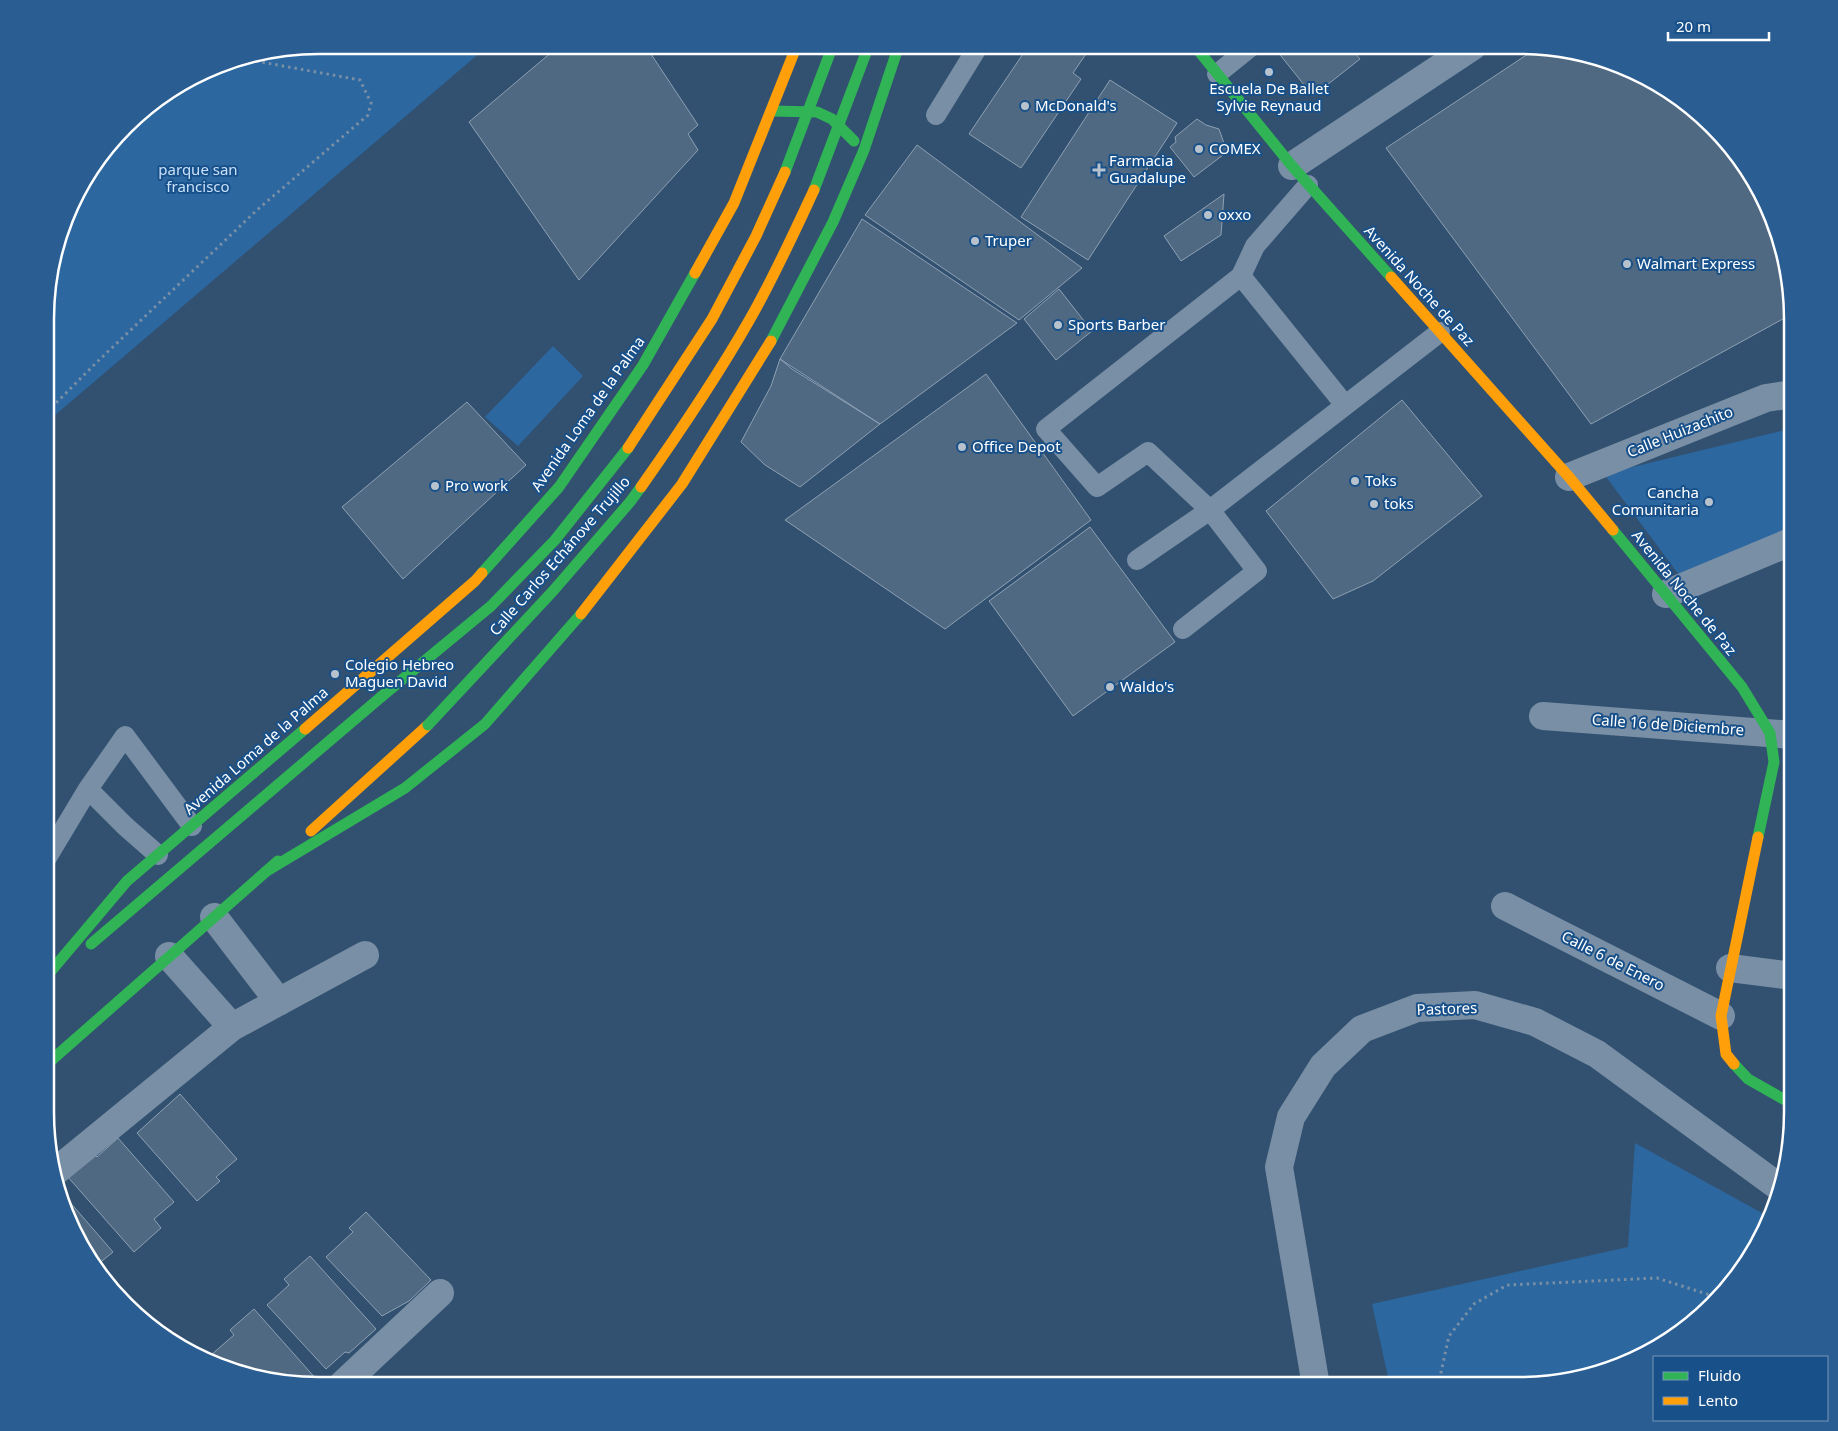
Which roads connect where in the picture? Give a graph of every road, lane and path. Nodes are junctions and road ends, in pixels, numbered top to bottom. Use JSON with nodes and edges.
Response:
{"nodes":[{"id":1,"x":793,"y":54,"type":"edge"},
{"id":2,"x":830,"y":54,"type":"edge"},
{"id":3,"x":866,"y":54,"type":"edge"},
{"id":4,"x":896,"y":54,"type":"edge"},
{"id":5,"x":973,"y":54,"type":"edge"},
{"id":6,"x":1201,"y":54,"type":"edge"},
{"id":7,"x":1243,"y":54,"type":"edge"},
{"id":8,"x":1462,"y":54,"type":"edge"},
{"id":9,"x":257,"y":61,"type":"edge"},
{"id":10,"x":1217,"y":74,"type":"junction"},
{"id":11,"x":771,"y":110,"type":"junction"},
{"id":12,"x":936,"y":115,"type":"dead end"},
{"id":13,"x":864,"y":150,"type":"junction"},
{"id":14,"x":1300,"y":176,"type":"junction"},
{"id":15,"x":1241,"y":276,"type":"junction"},
{"id":16,"x":1440,"y":332,"type":"junction"},
{"id":17,"x":1784,"y":395,"type":"edge"},
{"id":18,"x":54,"y":405,"type":"edge"},
{"id":19,"x":1345,"y":405,"type":"junction"},
{"id":20,"x":1569,"y":477,"type":"junction"},
{"id":21,"x":1210,"y":510,"type":"junction"},
{"id":22,"x":1784,"y":545,"type":"edge"},
{"id":23,"x":1137,"y":560,"type":"dead end"},
{"id":24,"x":1666,"y":594,"type":"junction"},
{"id":25,"x":1183,"y":629,"type":"dead end"},
{"id":26,"x":1543,"y":716,"type":"dead end"},
{"id":27,"x":1781,"y":734,"type":"edge"},
{"id":28,"x":88,"y":788,"type":"junction"},
{"id":29,"x":192,"y":826,"type":"junction"},
{"id":30,"x":54,"y":845,"type":"edge"},
{"id":31,"x":158,"y":856,"type":"junction"},
{"id":32,"x":265,"y":872,"type":"junction"},
{"id":33,"x":1505,"y":906,"type":"dead end"},
{"id":34,"x":214,"y":917,"type":"junction"},
{"id":35,"x":365,"y":955,"type":"dead end"},
{"id":36,"x":169,"y":956,"type":"junction"},
{"id":37,"x":54,"y":967,"type":"edge"},
{"id":38,"x":1730,"y":968,"type":"junction"},
{"id":39,"x":54,"y":975,"type":"edge"},
{"id":40,"x":1784,"y":975,"type":"edge"},
{"id":41,"x":279,"y":1002,"type":"junction"},
{"id":42,"x":1721,"y":1016,"type":"junction"},
{"id":43,"x":232,"y":1027,"type":"junction"},
{"id":44,"x":54,"y":1057,"type":"edge"},
{"id":45,"x":1784,"y":1099,"type":"edge"},
{"id":46,"x":60,"y":1168,"type":"edge"},
{"id":47,"x":1774,"y":1184,"type":"edge"},
{"id":48,"x":440,"y":1293,"type":"dead end"},
{"id":49,"x":1711,"y":1296,"type":"edge"},
{"id":50,"x":351,"y":1377,"type":"edge"},
{"id":51,"x":1314,"y":1377,"type":"edge"},
{"id":52,"x":1440,"y":1377,"type":"edge"}],
"edges":[{"from":1,"to":11,"type":"street","name":"Avenida Loma de la Palma"},
{"from":2,"to":39,"type":"street","name":"Calle Carlos Echánove Trujillo","bridge":true},
{"from":3,"to":32,"type":"street","name":"Calle Carlos Echánove Trujillo","bridge":true},
{"from":4,"to":13,"type":"street"},
{"from":5,"to":12,"type":"lane"},
{"from":6,"to":10,"type":"street","name":"Avenida Noche de Paz"},
{"from":7,"to":10,"type":"lane"},
{"from":8,"to":14,"type":"street"},
{"from":9,"to":18,"type":"path"},
{"from":10,"to":14,"type":"street","name":"Avenida Noche de Paz"},
{"from":11,"to":13,"type":"street"},
{"from":11,"to":29,"type":"street","name":"Avenida Loma de la Palma"},
{"from":13,"to":32,"type":"street"},
{"from":14,"to":15,"type":"lane"},
{"from":14,"to":16,"type":"street","name":"Avenida Noche de Paz"},
{"from":15,"to":19,"type":"lane"},
{"from":15,"to":21,"type":"lane"},
{"from":16,"to":19,"type":"lane"},
{"from":16,"to":20,"type":"street","name":"Avenida Noche de Paz"},
{"from":17,"to":20,"type":"street","name":"Calle Huizachito"},
{"from":19,"to":21,"type":"lane"},
{"from":20,"to":24,"type":"street","name":"Avenida Noche de Paz"},
{"from":21,"to":23,"type":"lane"},
{"from":21,"to":25,"type":"lane"},
{"from":22,"to":24,"type":"street"},
{"from":24,"to":27,"type":"street","name":"Avenida Noche de Paz"},
{"from":26,"to":27,"type":"street","name":"Calle 16 de Diciembre"},
{"from":27,"to":38,"type":"street","name":"Avenida Noche de Paz"},
{"from":28,"to":29,"type":"lane"},
{"from":28,"to":30,"type":"lane"},
{"from":28,"to":31,"type":"lane"},
{"from":29,"to":31,"type":"street","name":"Avenida Loma de la Palma"},
{"from":31,"to":37,"type":"street","name":"Avenida Loma de la Palma"},
{"from":32,"to":34,"type":"street"},
{"from":33,"to":42,"type":"street","name":"Calle 6 de Enero"},
{"from":34,"to":36,"type":"street"},
{"from":34,"to":41,"type":"street"},
{"from":35,"to":41,"type":"street"},
{"from":36,"to":43,"type":"street"},
{"from":36,"to":44,"type":"street"},
{"from":38,"to":40,"type":"street"},
{"from":38,"to":42,"type":"street","name":"Avenida Noche de Paz"},
{"from":41,"to":43,"type":"street"},
{"from":42,"to":45,"type":"street","name":"Avenida Noche de Paz"},
{"from":43,"to":46,"type":"street"},
{"from":47,"to":51,"type":"street","name":"Pastores"},
{"from":48,"to":50,"type":"street"},
{"from":49,"to":52,"type":"path"}]}
